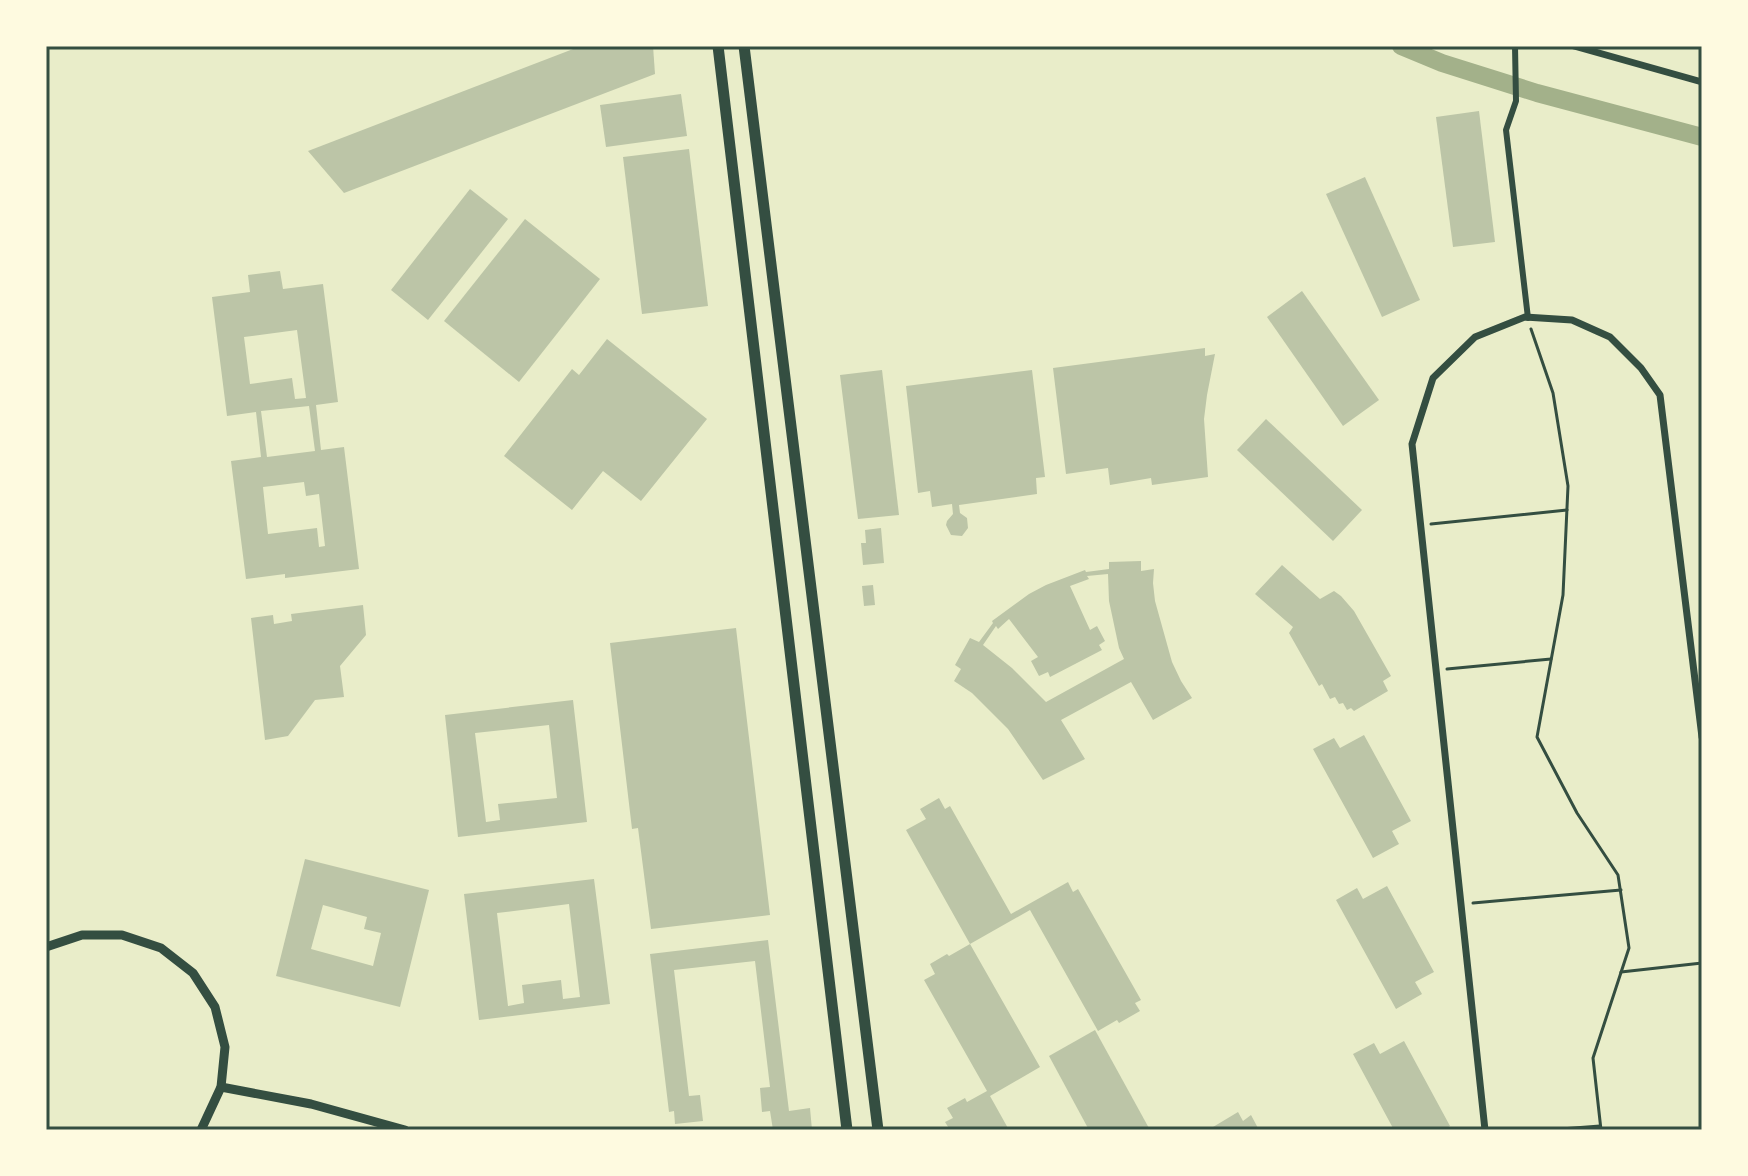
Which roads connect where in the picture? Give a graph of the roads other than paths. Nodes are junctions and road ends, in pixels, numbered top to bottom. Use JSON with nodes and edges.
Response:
{"nodes":[{"id":1,"x":718,"y":46,"type":"edge"},
{"id":2,"x":744,"y":46,"type":"edge"},
{"id":3,"x":1515,"y":46,"type":"edge"},
{"id":4,"x":1574,"y":46,"type":"edge"},
{"id":5,"x":1702,"y":82,"type":"edge"},
{"id":6,"x":1528,"y":318,"type":"road end"},
{"id":7,"x":1702,"y":737,"type":"edge"},
{"id":8,"x":46,"y":947,"type":"edge"},
{"id":9,"x":221,"y":1087,"type":"junction"},
{"id":10,"x":201,"y":1130,"type":"edge"},
{"id":11,"x":405,"y":1130,"type":"edge"},
{"id":12,"x":847,"y":1130,"type":"edge"},
{"id":13,"x":878,"y":1130,"type":"edge"},
{"id":14,"x":1485,"y":1130,"type":"edge"}],
"edges":[{"from":1,"to":12,"type":"main road"},
{"from":2,"to":13,"type":"main road"},
{"from":3,"to":6,"type":"street"},
{"from":4,"to":5,"type":"street"},
{"from":7,"to":14,"type":"street"},
{"from":8,"to":9,"type":"street"},
{"from":9,"to":10,"type":"street"},
{"from":9,"to":11,"type":"street"}]}
